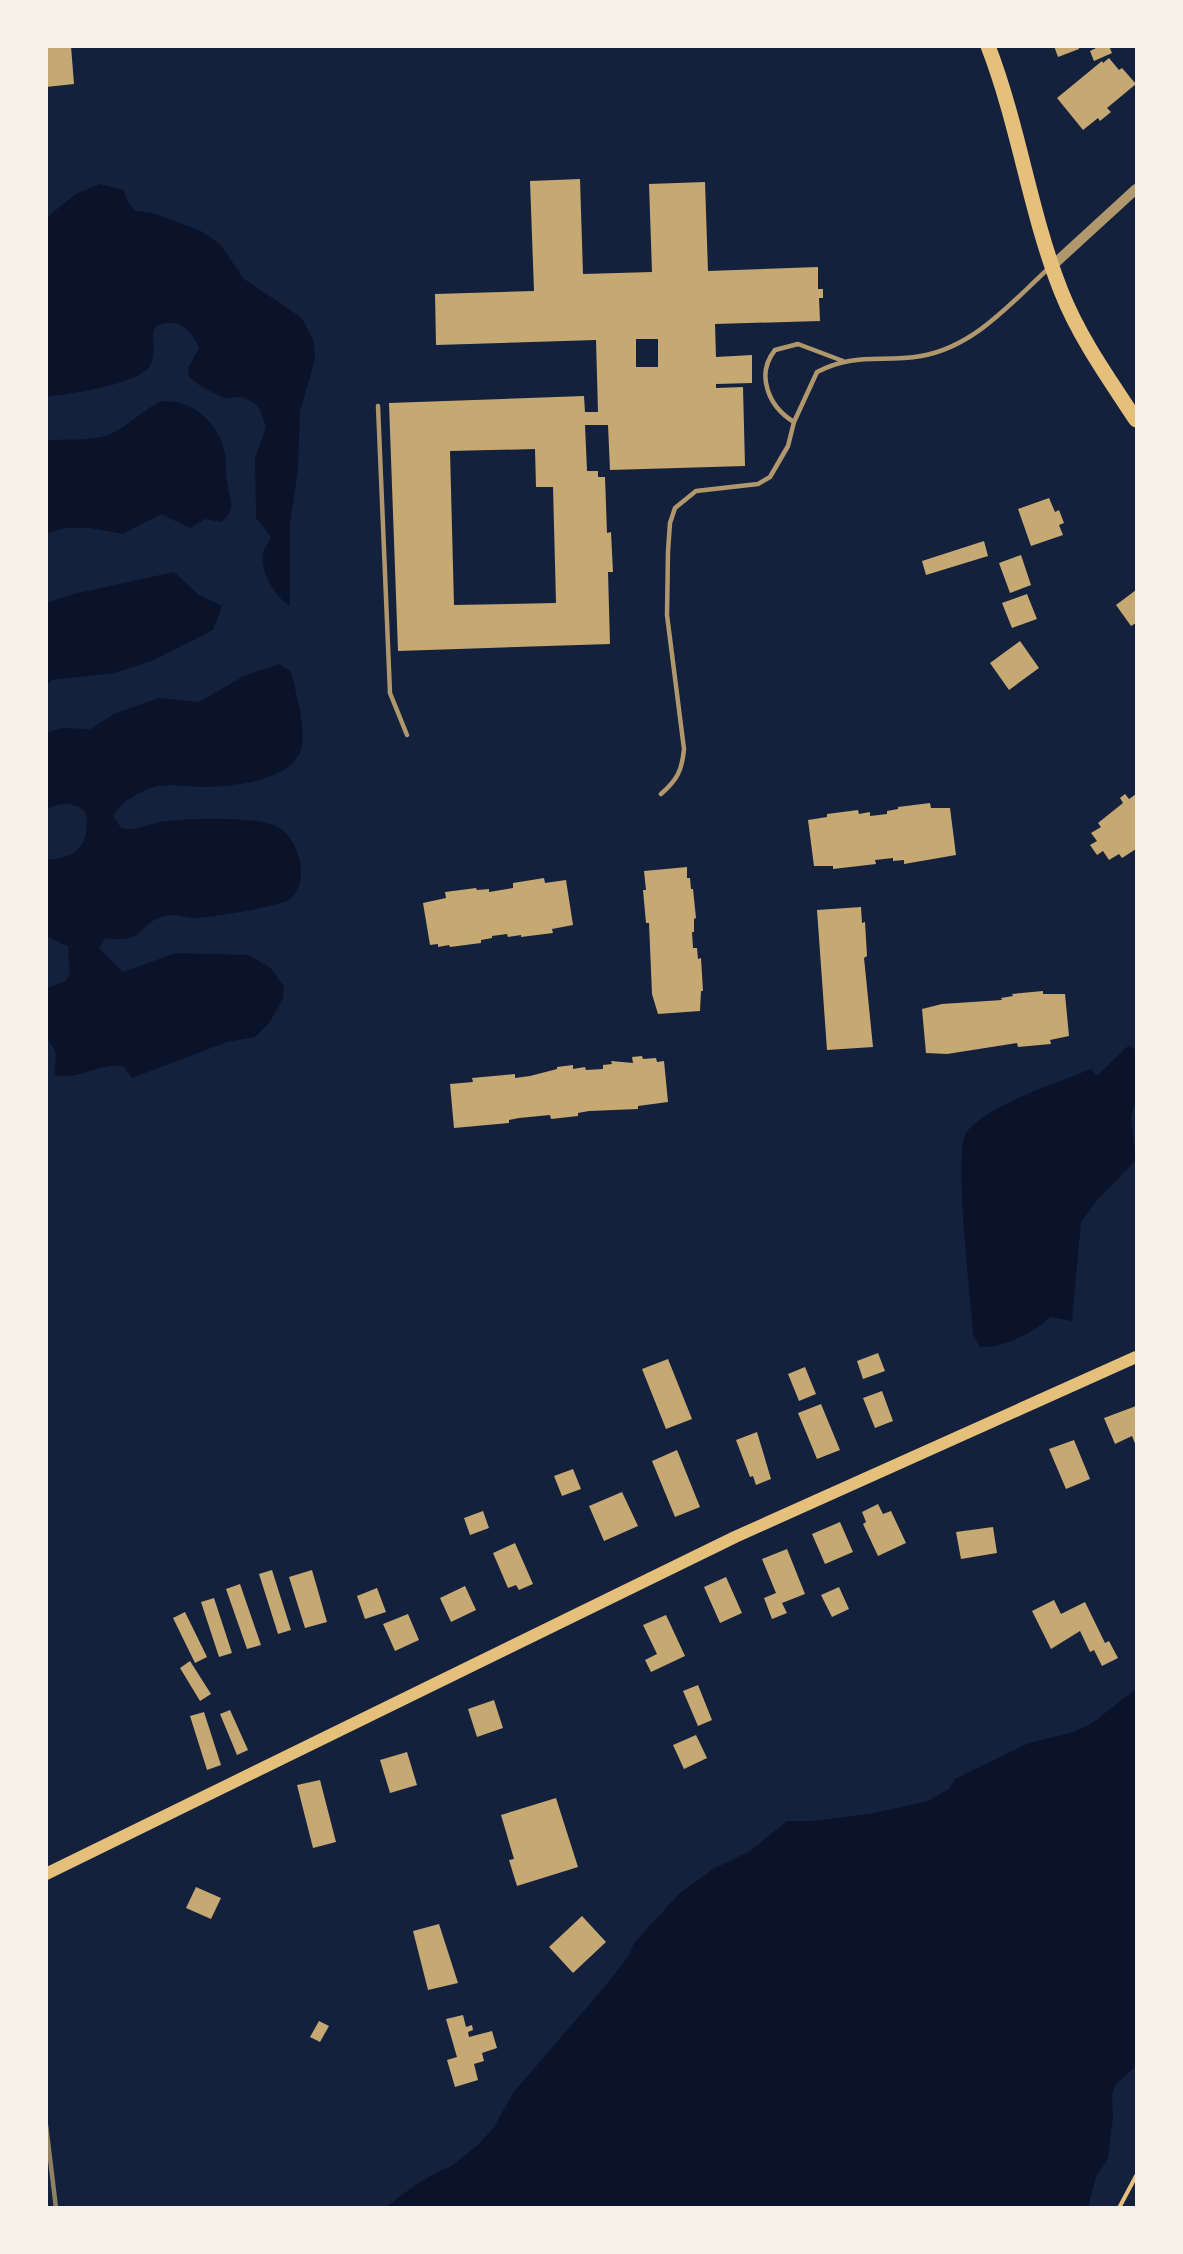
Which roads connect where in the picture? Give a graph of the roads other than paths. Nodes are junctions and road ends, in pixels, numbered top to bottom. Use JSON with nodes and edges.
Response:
{"nodes":[{"id":1,"x":988,"y":46,"type":"edge"},
{"id":2,"x":1137,"y":189,"type":"edge"},
{"id":3,"x":1052,"y":266,"type":"junction"},
{"id":4,"x":843,"y":361,"type":"junction"},
{"id":5,"x":378,"y":406,"type":"dead end"},
{"id":6,"x":1137,"y":420,"type":"edge"},
{"id":7,"x":794,"y":423,"type":"junction"},
{"id":8,"x":408,"y":735,"type":"dead end"},
{"id":9,"x":661,"y":794,"type":"dead end"},
{"id":10,"x":1137,"y":1357,"type":"edge"},
{"id":11,"x":46,"y":1874,"type":"edge"}],
"edges":[{"from":1,"to":3,"type":"main road"},
{"from":2,"to":3,"type":"street"},
{"from":3,"to":4,"type":"lane"},
{"from":3,"to":6,"type":"main road"},
{"from":4,"to":7,"type":"lane"},
{"from":4,"to":7,"type":"lane"},
{"from":5,"to":8,"type":"lane"},
{"from":7,"to":9,"type":"lane"},
{"from":10,"to":11,"type":"main road"}]}
